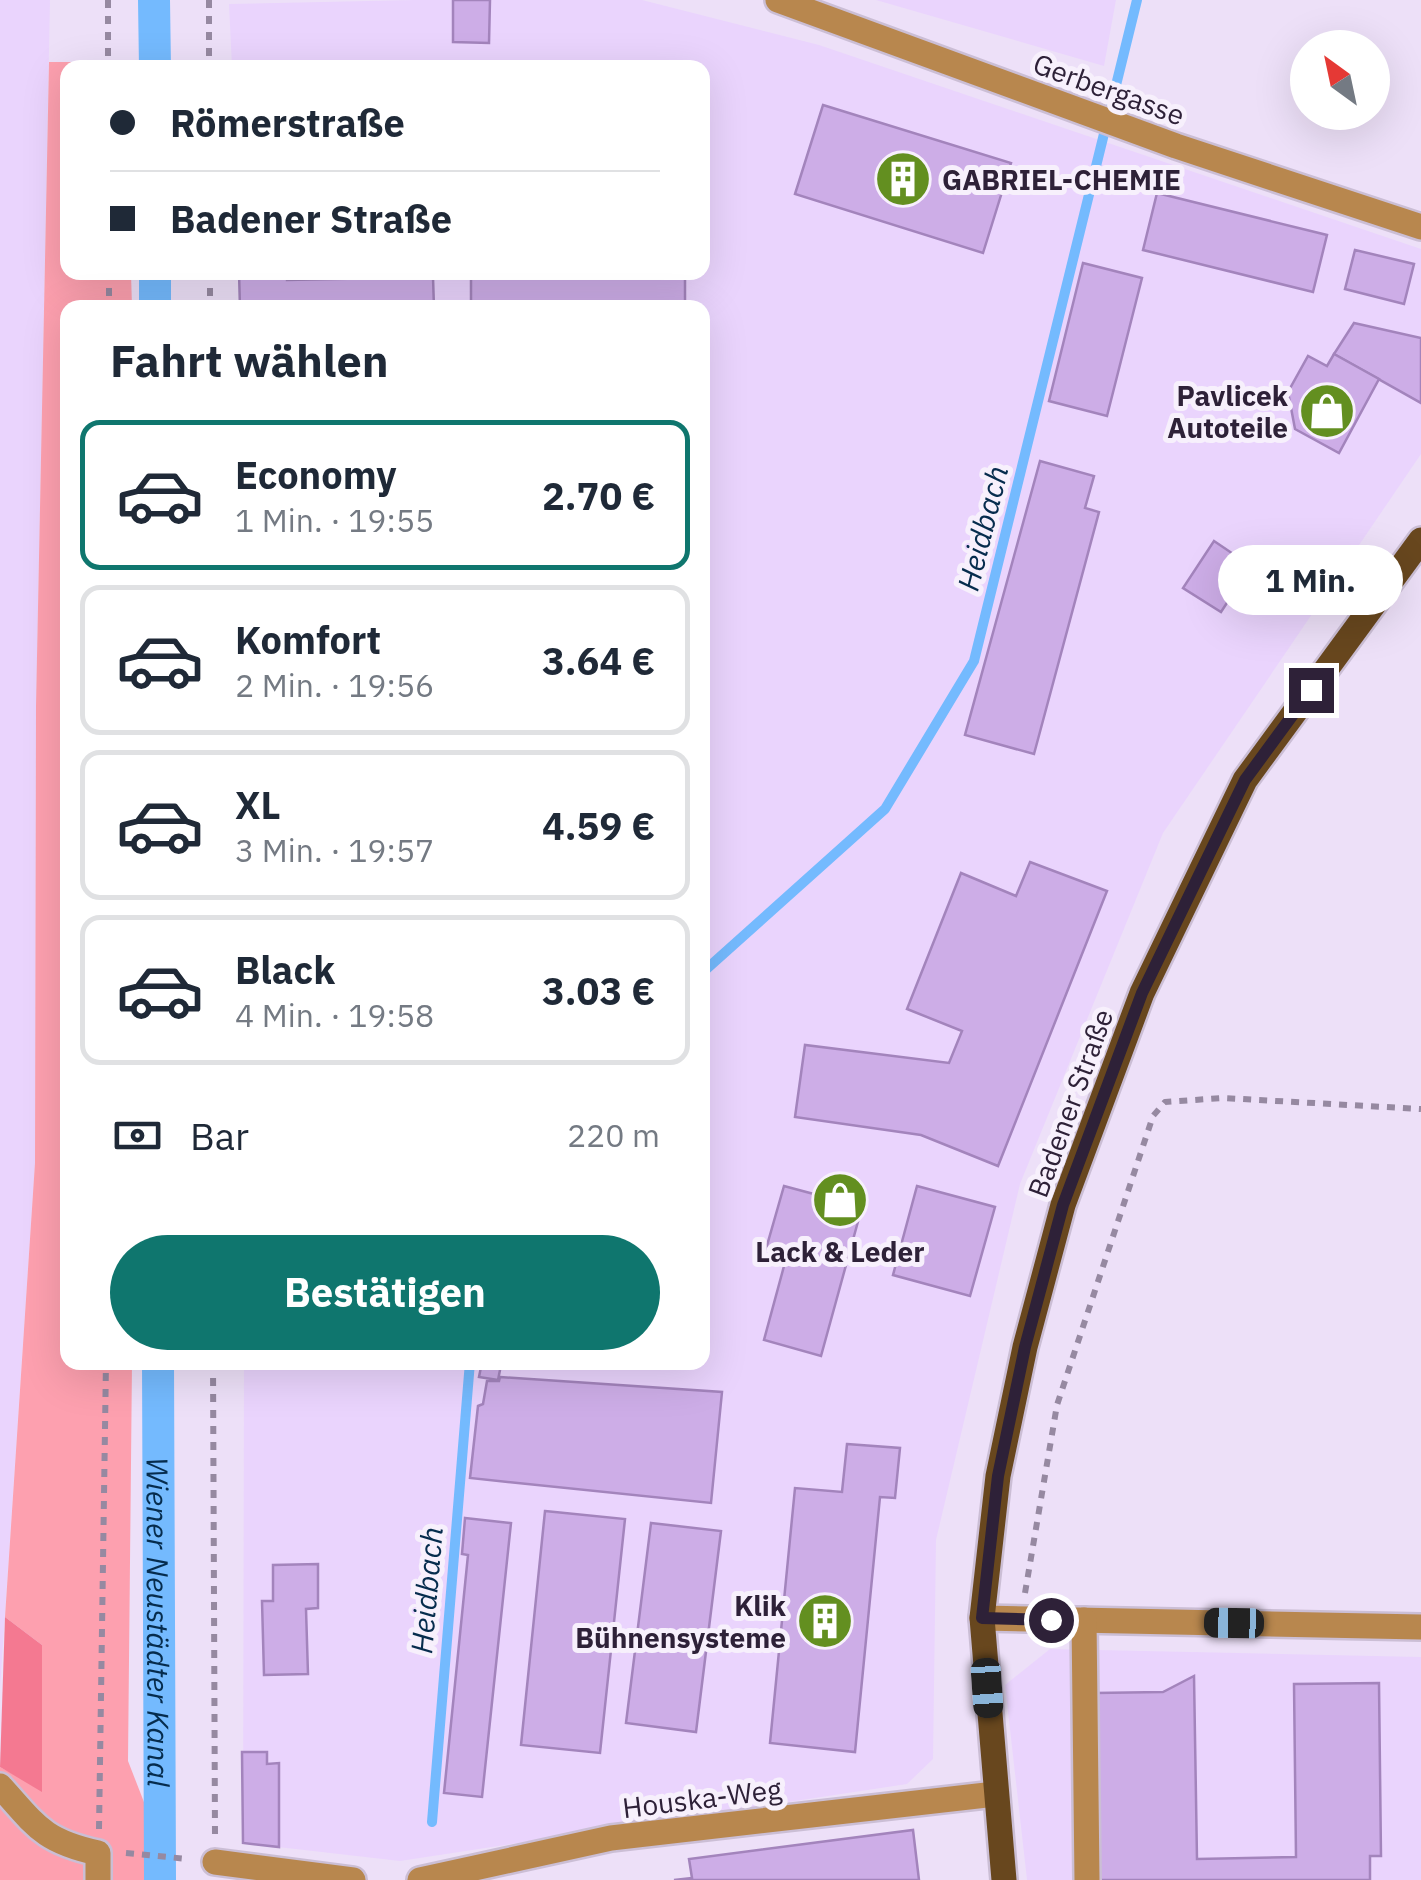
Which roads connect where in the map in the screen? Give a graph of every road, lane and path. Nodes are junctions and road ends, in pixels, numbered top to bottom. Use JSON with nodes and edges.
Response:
{"nodes":[{"id":1,"x":108,"y":0,"type":"edge"},
{"id":2,"x":209,"y":0,"type":"edge"},
{"id":3,"x":778,"y":0,"type":"edge"},
{"id":4,"x":108,"y":60,"type":"edge"},
{"id":5,"x":209,"y":60,"type":"edge"},
{"id":6,"x":1421,"y":228,"type":"edge"},
{"id":7,"x":1421,"y":540,"type":"edge"},
{"id":8,"x":1421,"y":1109,"type":"edge"},
{"id":9,"x":106,"y":1370,"type":"edge"},
{"id":10,"x":214,"y":1370,"type":"edge"},
{"id":11,"x":982,"y":1618,"type":"junction"},
{"id":12,"x":1018,"y":1619,"type":"junction"},
{"id":13,"x":1084,"y":1620,"type":"junction"},
{"id":14,"x":1421,"y":1627,"type":"edge"},
{"id":15,"x":0,"y":1786,"type":"edge"},
{"id":16,"x":994,"y":1794,"type":"junction"},
{"id":17,"x":98,"y":1853,"type":"junction"},
{"id":18,"x":128,"y":1853,"type":"dead end"},
{"id":19,"x":202,"y":1860,"type":"junction"},
{"id":20,"x":98,"y":1880,"type":"edge"},
{"id":21,"x":353,"y":1880,"type":"edge"},
{"id":22,"x":420,"y":1880,"type":"edge"},
{"id":23,"x":1004,"y":1880,"type":"edge"},
{"id":24,"x":1087,"y":1880,"type":"edge"}],
"edges":[{"from":1,"to":4,"type":"path"},
{"from":2,"to":5,"type":"path"},
{"from":3,"to":6,"type":"street","name":"Gerbergasse"},
{"from":7,"to":11,"type":"main road","name":"Badener Straße"},
{"from":8,"to":12,"type":"path"},
{"from":9,"to":17,"type":"path"},
{"from":10,"to":19,"type":"path"},
{"from":11,"to":12,"type":"street"},
{"from":11,"to":16,"type":"main road","name":"Badener Straße"},
{"from":12,"to":13,"type":"street"},
{"from":13,"to":14,"type":"street"},
{"from":13,"to":24,"type":"street"},
{"from":15,"to":17,"type":"street"},
{"from":16,"to":22,"type":"street","name":"Houska-Weg"},
{"from":16,"to":23,"type":"main road","name":"Badener Straße"},
{"from":17,"to":20,"type":"street"},
{"from":18,"to":19,"type":"path"},
{"from":19,"to":21,"type":"street"}]}
